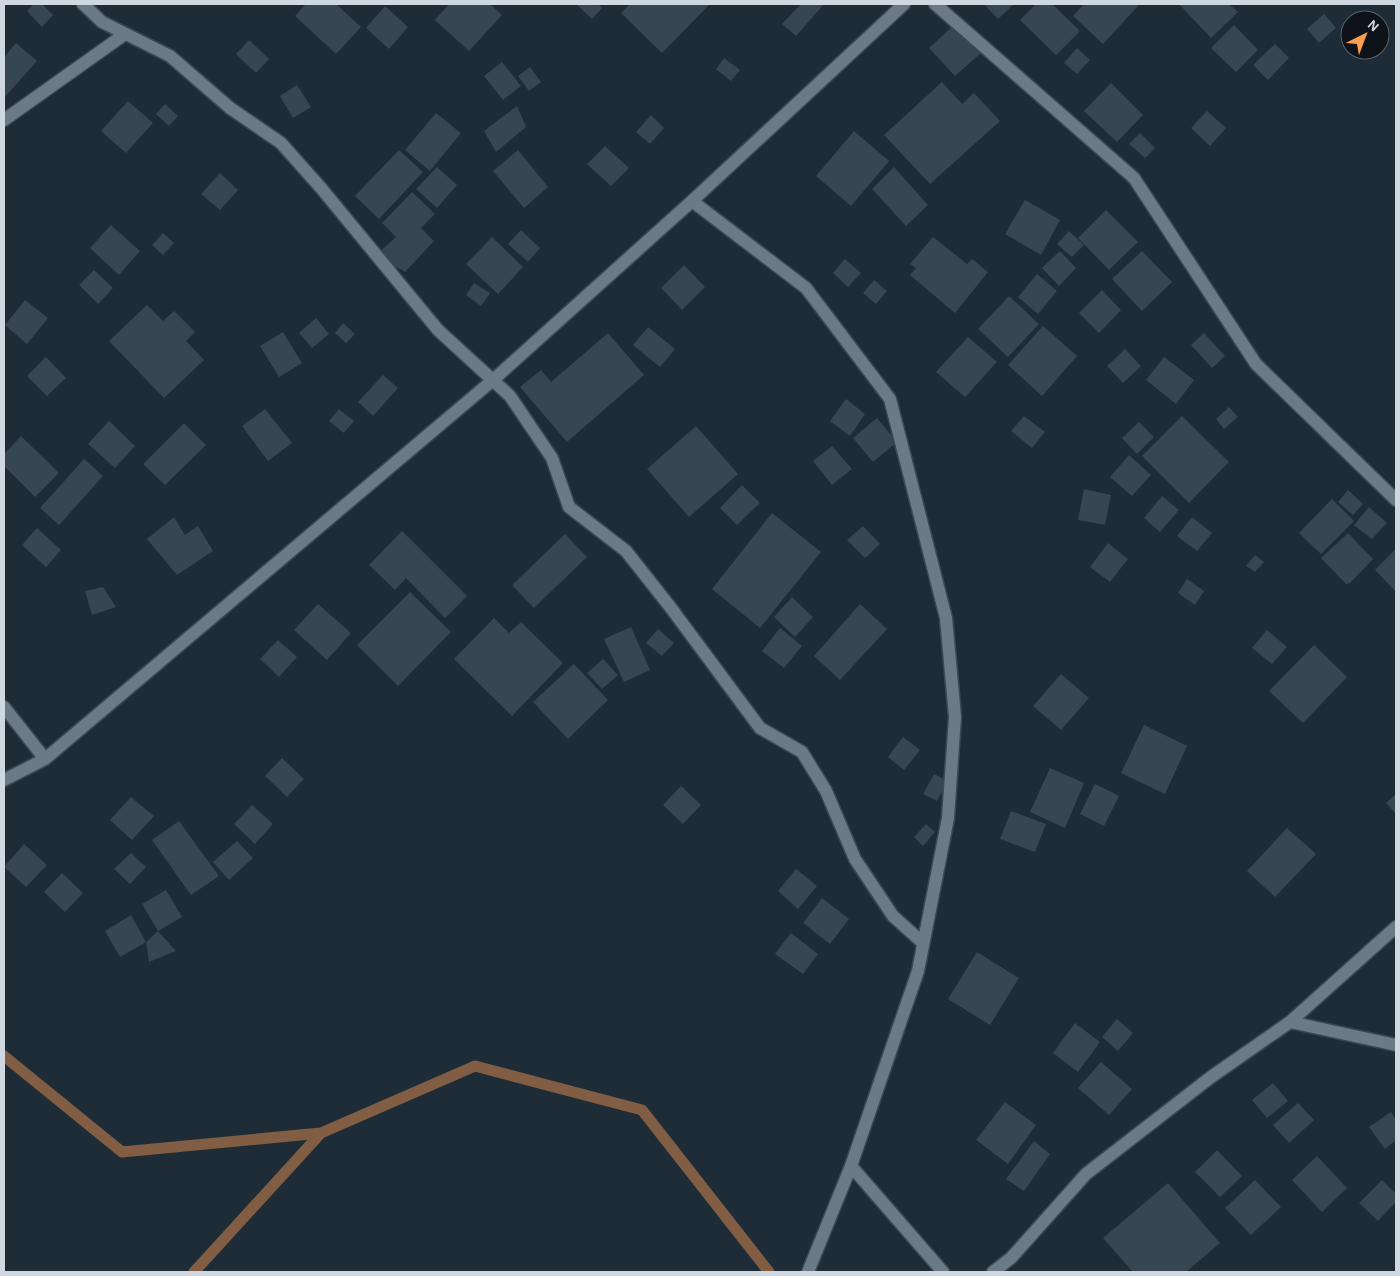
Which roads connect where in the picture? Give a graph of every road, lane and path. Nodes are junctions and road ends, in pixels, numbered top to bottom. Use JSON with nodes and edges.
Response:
{"nodes":[{"id":1,"x":83,"y":4,"type":"edge"},
{"id":2,"x":904,"y":4,"type":"edge"},
{"id":3,"x":935,"y":4,"type":"edge"},
{"id":4,"x":125,"y":34,"type":"junction"},
{"id":5,"x":4,"y":120,"type":"edge"},
{"id":6,"x":692,"y":201,"type":"junction"},
{"id":7,"x":493,"y":380,"type":"junction"},
{"id":8,"x":1396,"y":500,"type":"edge"},
{"id":9,"x":4,"y":707,"type":"edge"},
{"id":10,"x":45,"y":759,"type":"junction"},
{"id":11,"x":4,"y":780,"type":"edge"},
{"id":12,"x":1396,"y":927,"type":"edge"},
{"id":13,"x":923,"y":943,"type":"junction"},
{"id":14,"x":1290,"y":1022,"type":"junction"},
{"id":15,"x":1396,"y":1045,"type":"edge"},
{"id":16,"x":851,"y":1166,"type":"junction"},
{"id":17,"x":808,"y":1272,"type":"edge"},
{"id":18,"x":943,"y":1272,"type":"edge"},
{"id":19,"x":993,"y":1272,"type":"edge"}],
"edges":[{"from":1,"to":4,"type":"street"},
{"from":2,"to":6,"type":"street"},
{"from":3,"to":8,"type":"street"},
{"from":4,"to":5,"type":"street"},
{"from":4,"to":7,"type":"street"},
{"from":6,"to":7,"type":"street"},
{"from":6,"to":13,"type":"street"},
{"from":7,"to":10,"type":"street"},
{"from":7,"to":13,"type":"street"},
{"from":9,"to":10,"type":"street"},
{"from":10,"to":11,"type":"street"},
{"from":12,"to":14,"type":"street"},
{"from":13,"to":16,"type":"street"},
{"from":14,"to":15,"type":"street"},
{"from":14,"to":19,"type":"street"},
{"from":16,"to":17,"type":"street"},
{"from":16,"to":18,"type":"street"}]}
